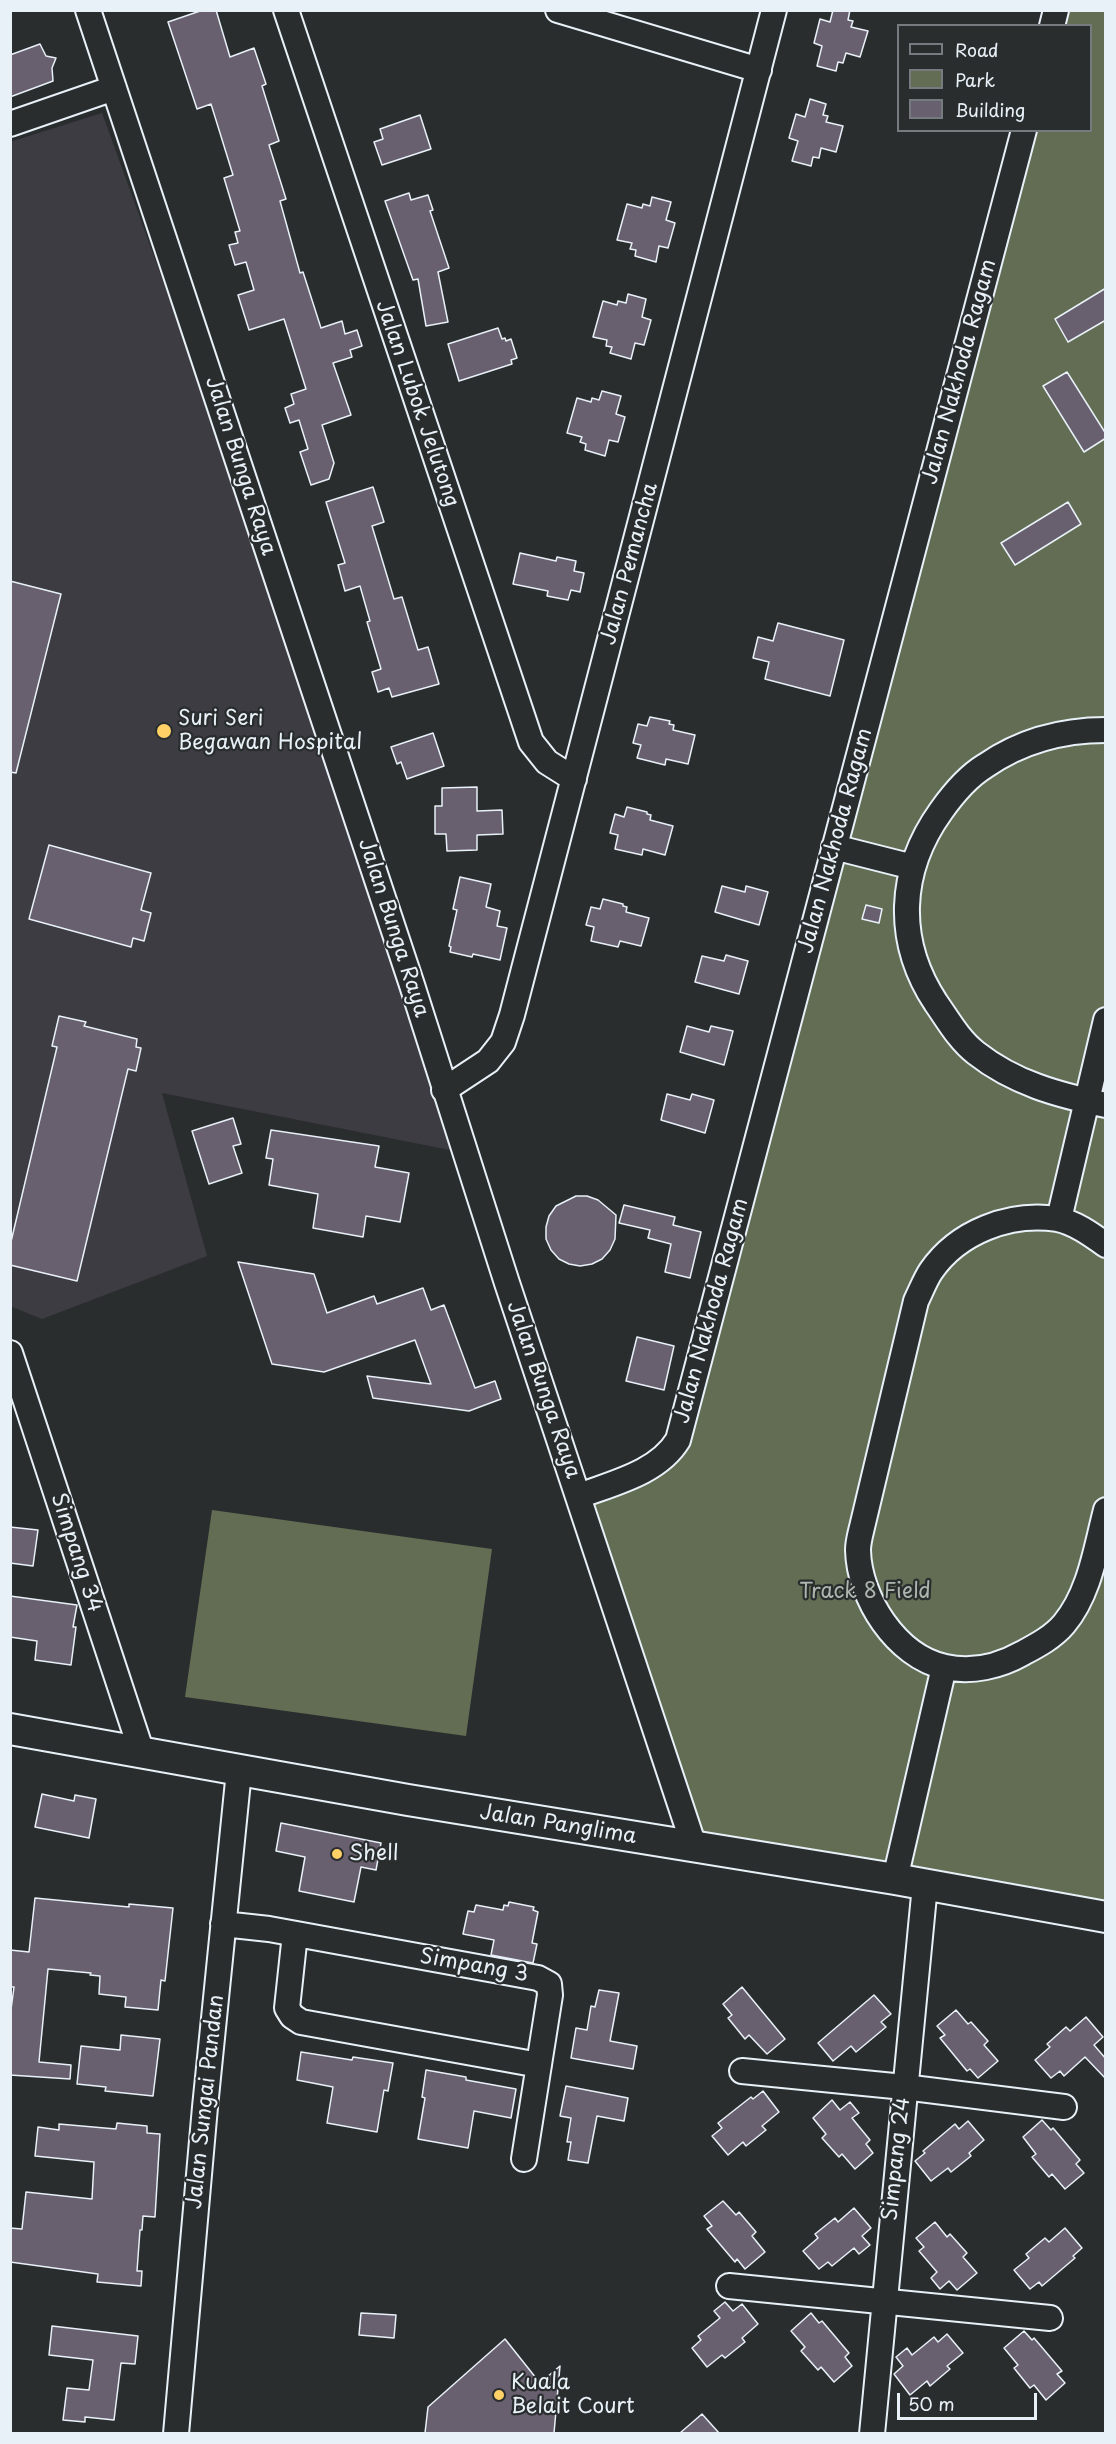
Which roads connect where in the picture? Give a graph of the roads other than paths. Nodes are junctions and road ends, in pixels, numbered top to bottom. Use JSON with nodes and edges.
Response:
{"nodes":[{"id":1,"x":88,"y":10,"type":"edge"},
{"id":2,"x":286,"y":10,"type":"edge"},
{"id":3,"x":558,"y":10,"type":"edge"},
{"id":4,"x":774,"y":10,"type":"edge"},
{"id":5,"x":759,"y":70,"type":"junction"},
{"id":6,"x":114,"y":88,"type":"junction"},
{"id":7,"x":10,"y":124,"type":"edge"},
{"id":8,"x":1023,"y":132,"type":"edge"},
{"id":9,"x":1106,"y":730,"type":"edge"},
{"id":10,"x":574,"y":779,"type":"junction"},
{"id":11,"x":834,"y":847,"type":"junction"},
{"id":12,"x":913,"y":867,"type":"junction"},
{"id":13,"x":1106,"y":1020,"type":"edge"},
{"id":14,"x":444,"y":1090,"type":"junction"},
{"id":15,"x":1095,"y":1103,"type":"edge"},
{"id":16,"x":1059,"y":1219,"type":"junction"},
{"id":17,"x":1106,"y":1245,"type":"edge"},
{"id":18,"x":10,"y":1353,"type":"edge"},
{"id":19,"x":579,"y":1496,"type":"junction"},
{"id":20,"x":1106,"y":1510,"type":"edge"},
{"id":21,"x":944,"y":1667,"type":"junction"},
{"id":22,"x":10,"y":1729,"type":"edge"},
{"id":23,"x":142,"y":1753,"type":"junction"},
{"id":24,"x":239,"y":1771,"type":"junction"},
{"id":25,"x":694,"y":1846,"type":"junction"},
{"id":26,"x":895,"y":1879,"type":"junction"},
{"id":27,"x":925,"y":1885,"type":"junction"},
{"id":28,"x":1106,"y":1917,"type":"edge"},
{"id":29,"x":223,"y":1924,"type":"junction"},
{"id":30,"x":295,"y":1934,"type":"junction"},
{"id":31,"x":539,"y":2065,"type":"junction"},
{"id":32,"x":742,"y":2071,"type":"dead end"},
{"id":33,"x":904,"y":2087,"type":"junction"},
{"id":34,"x":1064,"y":2108,"type":"dead end"},
{"id":35,"x":524,"y":2159,"type":"dead end"},
{"id":36,"x":729,"y":2286,"type":"dead end"},
{"id":37,"x":883,"y":2301,"type":"junction"},
{"id":38,"x":1050,"y":2318,"type":"dead end"},
{"id":39,"x":176,"y":2433,"type":"edge"},
{"id":40,"x":872,"y":2433,"type":"edge"}],
"edges":[{"from":1,"to":6,"type":"street","name":"Jalan Bunga Raya"},
{"from":2,"to":10,"type":"street","name":"Jalan Lubok Jelutong"},
{"from":3,"to":5,"type":"street"},
{"from":4,"to":5,"type":"street","name":"Jalan Pemancha"},
{"from":5,"to":10,"type":"street","name":"Jalan Pemancha"},
{"from":6,"to":7,"type":"street"},
{"from":6,"to":14,"type":"street","name":"Jalan Bunga Raya"},
{"from":8,"to":11,"type":"street","name":"Jalan Nakhoda Ragam"},
{"from":9,"to":12,"type":"street"},
{"from":10,"to":14,"type":"street","name":"Jalan Pemancha"},
{"from":11,"to":12,"type":"street"},
{"from":11,"to":19,"type":"street","name":"Jalan Nakhoda Ragam"},
{"from":12,"to":15,"type":"street"},
{"from":13,"to":15,"type":"street"},
{"from":14,"to":19,"type":"street","name":"Jalan Bunga Raya"},
{"from":15,"to":16,"type":"street"},
{"from":16,"to":17,"type":"street"},
{"from":16,"to":21,"type":"street"},
{"from":18,"to":23,"type":"street","name":"Simpang 34"},
{"from":19,"to":25,"type":"street","name":"Jalan Bunga Raya"},
{"from":20,"to":21,"type":"street"},
{"from":21,"to":26,"type":"street"},
{"from":22,"to":23,"type":"main road","name":"Jalan Panglima"},
{"from":23,"to":24,"type":"main road","name":"Jalan Panglima"},
{"from":24,"to":25,"type":"main road","name":"Jalan Panglima"},
{"from":24,"to":29,"type":"street","name":"Jalan Sungai Pandan"},
{"from":25,"to":26,"type":"main road","name":"Jalan Panglima"},
{"from":26,"to":27,"type":"main road","name":"Jalan Panglima"},
{"from":27,"to":28,"type":"main road","name":"Jalan Panglima"},
{"from":27,"to":33,"type":"street","name":"Simpang 24"},
{"from":29,"to":30,"type":"street","name":"Simpang 3"},
{"from":29,"to":39,"type":"street","name":"Jalan Sungai Pandan"},
{"from":30,"to":31,"type":"street"},
{"from":30,"to":31,"type":"street","name":"Simpang 3"},
{"from":31,"to":35,"type":"street","name":"Simpang 3"},
{"from":32,"to":33,"type":"street"},
{"from":33,"to":34,"type":"street"},
{"from":33,"to":37,"type":"street","name":"Simpang 24"},
{"from":36,"to":37,"type":"street"},
{"from":37,"to":38,"type":"street"},
{"from":37,"to":40,"type":"street","name":"Simpang 24"}]}
